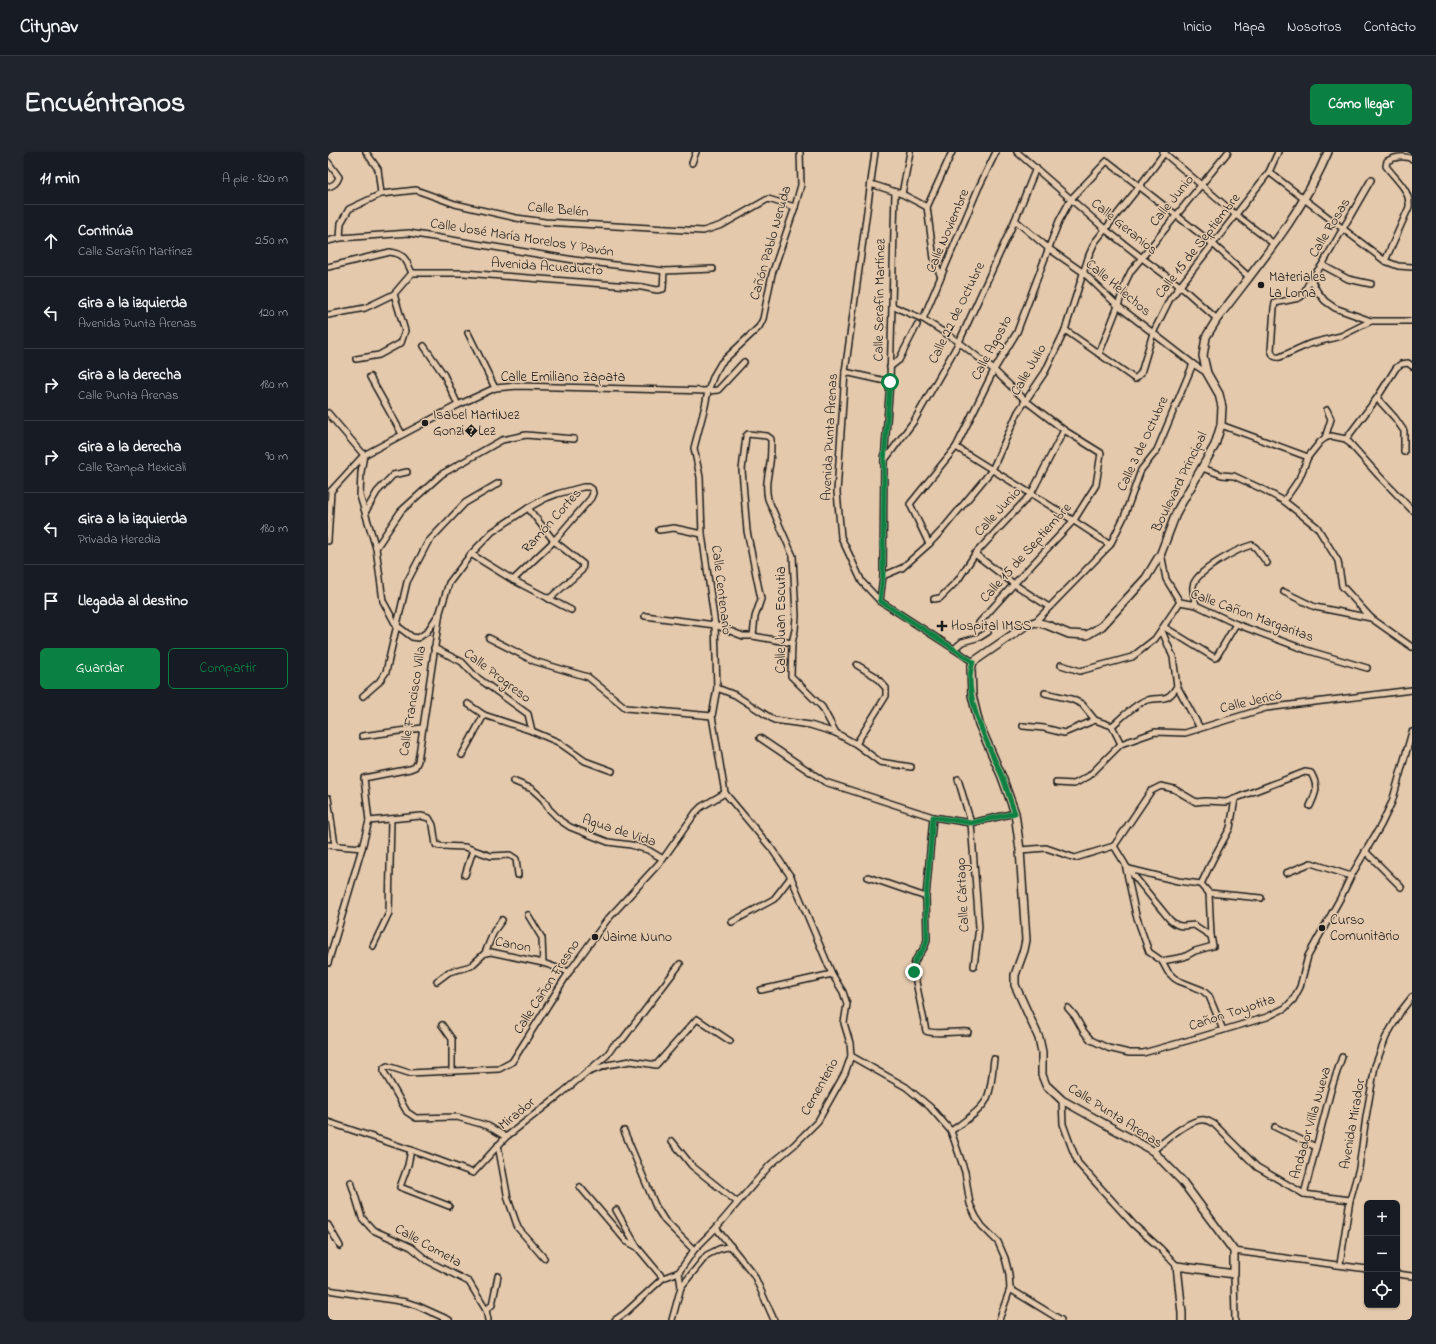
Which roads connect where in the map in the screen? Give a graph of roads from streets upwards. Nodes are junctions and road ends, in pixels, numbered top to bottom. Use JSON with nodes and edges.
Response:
{"nodes":[{"id":1,"x":366,"y":152,"type":"edge"},
{"id":2,"x":696,"y":152,"type":"edge"},
{"id":3,"x":800,"y":152,"type":"edge"},
{"id":4,"x":875,"y":152,"type":"edge"},
{"id":5,"x":910,"y":152,"type":"edge"},
{"id":6,"x":952,"y":152,"type":"edge"},
{"id":7,"x":996,"y":152,"type":"edge"},
{"id":8,"x":1017,"y":152,"type":"edge"},
{"id":9,"x":1164,"y":152,"type":"edge"},
{"id":10,"x":1228,"y":152,"type":"edge"},
{"id":11,"x":1278,"y":152,"type":"edge"},
{"id":12,"x":1328,"y":152,"type":"edge"},
{"id":13,"x":1412,"y":159,"type":"edge"},
{"id":14,"x":328,"y":162,"type":"edge"},
{"id":15,"x":692,"y":163,"type":"dead end"},
{"id":16,"x":1036,"y":168,"type":"junction"},
{"id":17,"x":1269,"y":172,"type":"junction"},
{"id":18,"x":1371,"y":180,"type":"dead end"},
{"id":19,"x":871,"y":184,"type":"junction"},
{"id":20,"x":1201,"y":185,"type":"junction"},
{"id":21,"x":328,"y":187,"type":"edge"},
{"id":22,"x":1140,"y":187,"type":"junction"},
{"id":23,"x":895,"y":192,"type":"junction"},
{"id":24,"x":381,"y":194,"type":"junction"},
{"id":25,"x":902,"y":194,"type":"junction"},
{"id":26,"x":1071,"y":199,"type":"junction"},
{"id":27,"x":1305,"y":200,"type":"junction"},
{"id":28,"x":795,"y":206,"type":"junction"},
{"id":29,"x":927,"y":207,"type":"junction"},
{"id":30,"x":1236,"y":215,"type":"junction"},
{"id":31,"x":1176,"y":216,"type":"junction"},
{"id":32,"x":1015,"y":220,"type":"junction"},
{"id":33,"x":1106,"y":230,"type":"junction"},
{"id":34,"x":1343,"y":230,"type":"junction"},
{"id":35,"x":340,"y":238,"type":"junction"},
{"id":36,"x":328,"y":241,"type":"edge"},
{"id":37,"x":1213,"y":244,"type":"junction"},
{"id":38,"x":1274,"y":244,"type":"junction"},
{"id":39,"x":1048,"y":248,"type":"junction"},
{"id":40,"x":1142,"y":258,"type":"junction"},
{"id":41,"x":1385,"y":261,"type":"junction"},
{"id":42,"x":1322,"y":266,"type":"junction"},
{"id":43,"x":328,"y":267,"type":"edge"},
{"id":44,"x":1412,"y":267,"type":"edge"},
{"id":45,"x":713,"y":270,"type":"dead end"},
{"id":46,"x":664,"y":271,"type":"junction"},
{"id":47,"x":412,"y":273,"type":"junction"},
{"id":48,"x":1084,"y":273,"type":"junction"},
{"id":49,"x":941,"y":277,"type":"junction"},
{"id":50,"x":1249,"y":277,"type":"junction"},
{"id":51,"x":1311,"y":279,"type":"junction"},
{"id":52,"x":1371,"y":284,"type":"dead end"},
{"id":53,"x":1180,"y":286,"type":"junction"},
{"id":54,"x":394,"y":294,"type":"junction"},
{"id":55,"x":892,"y":306,"type":"junction"},
{"id":56,"x":1118,"y":306,"type":"junction"},
{"id":57,"x":328,"y":315,"type":"edge"},
{"id":58,"x":923,"y":319,"type":"junction"},
{"id":59,"x":1217,"y":320,"type":"junction"},
{"id":60,"x":1371,"y":320,"type":"junction"},
{"id":61,"x":1412,"y":321,"type":"edge"},
{"id":62,"x":917,"y":325,"type":"dead end"},
{"id":63,"x":1065,"y":330,"type":"junction"},
{"id":64,"x":468,"y":333,"type":"dead end"},
{"id":65,"x":1153,"y":333,"type":"junction"},
{"id":66,"x":959,"y":342,"type":"junction"},
{"id":67,"x":424,"y":346,"type":"dead end"},
{"id":68,"x":1099,"y":354,"type":"junction"},
{"id":69,"x":356,"y":360,"type":"dead end"},
{"id":70,"x":744,"y":362,"type":"dead end"},
{"id":71,"x":1193,"y":364,"type":"junction"},
{"id":72,"x":1412,"y":366,"type":"edge"},
{"id":73,"x":890,"y":367,"type":"junction"},
{"id":74,"x":994,"y":370,"type":"junction"},
{"id":75,"x":846,"y":372,"type":"junction"},
{"id":76,"x":1207,"y":373,"type":"junction"},
{"id":77,"x":370,"y":377,"type":"dead end"},
{"id":78,"x":890,"y":382,"type":"junction"},
{"id":79,"x":495,"y":388,"type":"junction"},
{"id":80,"x":708,"y":392,"type":"junction"},
{"id":81,"x":1377,"y":398,"type":"junction"},
{"id":82,"x":1026,"y":401,"type":"junction"},
{"id":83,"x":458,"y":405,"type":"junction"},
{"id":84,"x":1328,"y":410,"type":"dead end"},
{"id":85,"x":328,"y":413,"type":"edge"},
{"id":86,"x":1221,"y":425,"type":"junction"},
{"id":87,"x":1064,"y":430,"type":"junction"},
{"id":88,"x":402,"y":434,"type":"junction"},
{"id":89,"x":1325,"y":438,"type":"junction"},
{"id":90,"x":574,"y":439,"type":"dead end"},
{"id":91,"x":1346,"y":440,"type":"junction"},
{"id":92,"x":956,"y":447,"type":"junction"},
{"id":93,"x":1404,"y":452,"type":"dead end"},
{"id":94,"x":364,"y":455,"type":"junction"},
{"id":95,"x":1308,"y":457,"type":"junction"},
{"id":96,"x":884,"y":461,"type":"junction"},
{"id":97,"x":1202,"y":468,"type":"junction"},
{"id":98,"x":992,"y":470,"type":"junction"},
{"id":99,"x":407,"y":472,"type":"dead end"},
{"id":100,"x":499,"y":483,"type":"dead end"},
{"id":101,"x":330,"y":491,"type":"edge"},
{"id":102,"x":1031,"y":494,"type":"junction"},
{"id":103,"x":1284,"y":501,"type":"junction"},
{"id":104,"x":528,"y":508,"type":"junction"},
{"id":105,"x":1412,"y":510,"type":"edge"},
{"id":106,"x":366,"y":511,"type":"junction"},
{"id":107,"x":1074,"y":520,"type":"junction"},
{"id":108,"x":659,"y":530,"type":"dead end"},
{"id":109,"x":702,"y":534,"type":"junction"},
{"id":110,"x":328,"y":541,"type":"edge"},
{"id":111,"x":554,"y":541,"type":"junction"},
{"id":112,"x":929,"y":544,"type":"junction"},
{"id":113,"x":1110,"y":545,"type":"junction"},
{"id":114,"x":376,"y":548,"type":"junction"},
{"id":115,"x":1161,"y":553,"type":"junction"},
{"id":116,"x":471,"y":554,"type":"junction"},
{"id":117,"x":975,"y":554,"type":"junction"},
{"id":118,"x":1267,"y":563,"type":"dead end"},
{"id":119,"x":883,"y":576,"type":"junction"},
{"id":120,"x":513,"y":580,"type":"junction"},
{"id":121,"x":1014,"y":584,"type":"junction"},
{"id":122,"x":1284,"y":592,"type":"dead end"},
{"id":123,"x":549,"y":599,"type":"junction"},
{"id":124,"x":934,"y":599,"type":"dead end"},
{"id":125,"x":880,"y":601,"type":"junction"},
{"id":126,"x":1180,"y":602,"type":"junction"},
{"id":127,"x":1196,"y":605,"type":"junction"},
{"id":128,"x":1049,"y":607,"type":"junction"},
{"id":129,"x":571,"y":610,"type":"dead end"},
{"id":130,"x":440,"y":612,"type":"junction"},
{"id":131,"x":645,"y":616,"type":"dead end"},
{"id":132,"x":1371,"y":618,"type":"junction"},
{"id":133,"x":979,"y":622,"type":"dead end"},
{"id":134,"x":1035,"y":622,"type":"junction"},
{"id":135,"x":1236,"y":624,"type":"junction"},
{"id":136,"x":396,"y":625,"type":"junction"},
{"id":137,"x":715,"y":625,"type":"junction"},
{"id":138,"x":1163,"y":629,"type":"junction"},
{"id":139,"x":988,"y":632,"type":"dead end"},
{"id":140,"x":753,"y":636,"type":"junction"},
{"id":141,"x":489,"y":638,"type":"dead end"},
{"id":142,"x":792,"y":643,"type":"junction"},
{"id":143,"x":1412,"y":647,"type":"edge"},
{"id":144,"x":434,"y":648,"type":"junction"},
{"id":145,"x":954,"y":649,"type":"junction"},
{"id":146,"x":973,"y":662,"type":"junction"},
{"id":147,"x":857,"y":665,"type":"dead end"},
{"id":148,"x":1061,"y":665,"type":"dead end"},
{"id":149,"x":1367,"y":668,"type":"dead end"},
{"id":150,"x":1177,"y":686,"type":"junction"},
{"id":151,"x":717,"y":688,"type":"junction"},
{"id":152,"x":1412,"y":690,"type":"edge"},
{"id":153,"x":1045,"y":693,"type":"dead end"},
{"id":154,"x":363,"y":696,"type":"dead end"},
{"id":155,"x":468,"y":704,"type":"dead end"},
{"id":156,"x":484,"y":715,"type":"junction"},
{"id":157,"x":712,"y":716,"type":"junction"},
{"id":158,"x":1095,"y":720,"type":"junction"},
{"id":159,"x":1023,"y":726,"type":"dead end"},
{"id":160,"x":1112,"y":726,"type":"junction"},
{"id":161,"x":422,"y":728,"type":"junction"},
{"id":162,"x":1200,"y":728,"type":"junction"},
{"id":163,"x":532,"y":731,"type":"junction"},
{"id":164,"x":1412,"y":732,"type":"edge"},
{"id":165,"x":836,"y":733,"type":"junction"},
{"id":166,"x":362,"y":736,"type":"dead end"},
{"id":167,"x":760,"y":738,"type":"dead end"},
{"id":168,"x":856,"y":744,"type":"junction"},
{"id":169,"x":1121,"y":744,"type":"junction"},
{"id":170,"x":462,"y":755,"type":"dead end"},
{"id":171,"x":911,"y":768,"type":"dead end"},
{"id":172,"x":612,"y":771,"type":"dead end"},
{"id":173,"x":958,"y":779,"type":"dead end"},
{"id":174,"x":513,"y":781,"type":"dead end"},
{"id":175,"x":1056,"y":783,"type":"dead end"},
{"id":176,"x":725,"y":793,"type":"junction"},
{"id":177,"x":328,"y":798,"type":"edge"},
{"id":178,"x":1235,"y":799,"type":"junction"},
{"id":179,"x":1310,"y":806,"type":"dead end"},
{"id":180,"x":1015,"y":813,"type":"junction"},
{"id":181,"x":933,"y":817,"type":"junction"},
{"id":182,"x":391,"y":819,"type":"junction"},
{"id":183,"x":369,"y":821,"type":"junction"},
{"id":184,"x":971,"y":823,"type":"junction"},
{"id":185,"x":328,"y":845,"type":"edge"},
{"id":186,"x":335,"y":845,"type":"junction"},
{"id":187,"x":1114,"y":846,"type":"junction"},
{"id":188,"x":362,"y":848,"type":"junction"},
{"id":189,"x":473,"y":850,"type":"junction"},
{"id":190,"x":1020,"y":850,"type":"junction"},
{"id":191,"x":1365,"y":851,"type":"junction"},
{"id":192,"x":663,"y":860,"type":"junction"},
{"id":193,"x":1125,"y":864,"type":"junction"},
{"id":194,"x":1129,"y":869,"type":"junction"},
{"id":195,"x":1286,"y":873,"type":"dead end"},
{"id":196,"x":465,"y":875,"type":"dead end"},
{"id":197,"x":518,"y":875,"type":"dead end"},
{"id":198,"x":791,"y":876,"type":"junction"},
{"id":199,"x":1351,"y":876,"type":"junction"},
{"id":200,"x":868,"y":877,"type":"dead end"},
{"id":201,"x":1201,"y":884,"type":"junction"},
{"id":202,"x":1402,"y":887,"type":"dead end"},
{"id":203,"x":1209,"y":893,"type":"junction"},
{"id":204,"x":926,"y":897,"type":"junction"},
{"id":205,"x":1261,"y":898,"type":"dead end"},
{"id":206,"x":528,"y":915,"type":"dead end"},
{"id":207,"x":502,"y":920,"type":"dead end"},
{"id":208,"x":732,"y":922,"type":"dead end"},
{"id":209,"x":1211,"y":936,"type":"junction"},
{"id":210,"x":373,"y":946,"type":"dead end"},
{"id":211,"x":485,"y":953,"type":"junction"},
{"id":212,"x":1162,"y":960,"type":"junction"},
{"id":213,"x":328,"y":962,"type":"edge"},
{"id":214,"x":543,"y":963,"type":"junction"},
{"id":215,"x":680,"y":964,"type":"dead end"},
{"id":216,"x":974,"y":966,"type":"dead end"},
{"id":217,"x":569,"y":972,"type":"junction"},
{"id":218,"x":832,"y":974,"type":"junction"},
{"id":219,"x":437,"y":982,"type":"dead end"},
{"id":220,"x":761,"y":990,"type":"dead end"},
{"id":221,"x":1412,"y":997,"type":"edge"},
{"id":222,"x":1068,"y":1008,"type":"dead end"},
{"id":223,"x":442,"y":1025,"type":"dead end"},
{"id":224,"x":1223,"y":1030,"type":"junction"},
{"id":225,"x":968,"y":1032,"type":"dead end"},
{"id":226,"x":730,"y":1041,"type":"dead end"},
{"id":227,"x":851,"y":1056,"type":"junction"},
{"id":228,"x":1342,"y":1057,"type":"dead end"},
{"id":229,"x":994,"y":1059,"type":"dead end"},
{"id":230,"x":452,"y":1071,"type":"junction"},
{"id":231,"x":584,"y":1074,"type":"junction"},
{"id":232,"x":1062,"y":1100,"type":"junction"},
{"id":233,"x":328,"y":1122,"type":"edge"},
{"id":234,"x":1275,"y":1126,"type":"dead end"},
{"id":235,"x":624,"y":1131,"type":"dead end"},
{"id":236,"x":951,"y":1131,"type":"junction"},
{"id":237,"x":506,"y":1137,"type":"junction"},
{"id":238,"x":672,"y":1141,"type":"dead end"},
{"id":239,"x":498,"y":1145,"type":"junction"},
{"id":240,"x":1316,"y":1147,"type":"junction"},
{"id":241,"x":411,"y":1150,"type":"junction"},
{"id":242,"x":1153,"y":1151,"type":"junction"},
{"id":243,"x":351,"y":1182,"type":"dead end"},
{"id":244,"x":580,"y":1187,"type":"dead end"},
{"id":245,"x":1304,"y":1194,"type":"junction"},
{"id":246,"x":1350,"y":1200,"type":"junction"},
{"id":247,"x":737,"y":1202,"type":"junction"},
{"id":248,"x":450,"y":1206,"type":"dead end"},
{"id":249,"x":616,"y":1210,"type":"dead end"},
{"id":250,"x":328,"y":1225,"type":"edge"},
{"id":251,"x":716,"y":1228,"type":"junction"},
{"id":252,"x":340,"y":1246,"type":"dead end"},
{"id":253,"x":731,"y":1246,"type":"junction"},
{"id":254,"x":637,"y":1247,"type":"junction"},
{"id":255,"x":694,"y":1250,"type":"junction"},
{"id":256,"x":1234,"y":1251,"type":"junction"},
{"id":257,"x":544,"y":1258,"type":"dead end"},
{"id":258,"x":1340,"y":1264,"type":"junction"},
{"id":259,"x":1177,"y":1266,"type":"junction"},
{"id":260,"x":1364,"y":1268,"type":"edge"},
{"id":261,"x":679,"y":1272,"type":"junction"},
{"id":262,"x":1234,"y":1274,"type":"junction"},
{"id":263,"x":1400,"y":1274,"type":"edge"},
{"id":264,"x":498,"y":1276,"type":"dead end"},
{"id":265,"x":1412,"y":1276,"type":"edge"},
{"id":266,"x":663,"y":1278,"type":"junction"},
{"id":267,"x":681,"y":1287,"type":"junction"},
{"id":268,"x":1010,"y":1289,"type":"junction"},
{"id":269,"x":328,"y":1290,"type":"edge"},
{"id":270,"x":486,"y":1310,"type":"junction"},
{"id":271,"x":1001,"y":1318,"type":"edge"},
{"id":272,"x":449,"y":1320,"type":"edge"},
{"id":273,"x":488,"y":1320,"type":"edge"},
{"id":274,"x":615,"y":1320,"type":"edge"},
{"id":275,"x":672,"y":1320,"type":"edge"},
{"id":276,"x":774,"y":1320,"type":"edge"},
{"id":277,"x":1061,"y":1320,"type":"edge"},
{"id":278,"x":1182,"y":1320,"type":"edge"},
{"id":279,"x":1235,"y":1320,"type":"edge"}],
"edges":[{"from":1,"to":24,"type":"street"},
{"from":2,"to":15,"type":"street"},
{"from":3,"to":28,"type":"street","name":"Cañón Pablo Neruda"},
{"from":4,"to":19,"type":"street","name":"Avenida Punta Arenas"},
{"from":5,"to":25,"type":"street"},
{"from":6,"to":29,"type":"street"},
{"from":7,"to":49,"type":"street","name":"Calle Noviembre"},
{"from":8,"to":16,"type":"street","name":"Calle Geranios"},
{"from":9,"to":20,"type":"street"},
{"from":9,"to":22,"type":"street","name":"Calle Julio"},
{"from":10,"to":20,"type":"street","name":"Calle Junio"},
{"from":11,"to":17,"type":"street","name":"Calle 15 de Septiembre"},
{"from":12,"to":27,"type":"street","name":"Boulevard Principal"},
{"from":13,"to":41,"type":"street"},
{"from":14,"to":21,"type":"street"},
{"from":16,"to":26,"type":"street","name":"Calle Geranios"},
{"from":16,"to":32,"type":"street","name":"Calle 22 de Octubre"},
{"from":17,"to":27,"type":"street"},
{"from":17,"to":30,"type":"street","name":"Calle 15 de Septiembre"},
{"from":18,"to":34,"type":"street","name":"Calle Rosas"},
{"from":19,"to":23,"type":"street"},
{"from":19,"to":75,"type":"street","name":"Avenida Punta Arenas"},
{"from":20,"to":30,"type":"street"},
{"from":20,"to":31,"type":"street","name":"Calle Junio"},
{"from":22,"to":26,"type":"street","name":"Calle Agosto"},
{"from":22,"to":31,"type":"street"},
{"from":22,"to":33,"type":"street","name":"Calle Julio"},
{"from":23,"to":25,"type":"street"},
{"from":23,"to":55,"type":"street","name":"Calle Serafín Martínez"},
{"from":24,"to":28,"type":"street","name":"Calle Belén"},
{"from":24,"to":35,"type":"street","name":"Calle Belén"},
{"from":25,"to":29,"type":"street"},
{"from":26,"to":33,"type":"street","name":"Calle Geranios"},
{"from":26,"to":39,"type":"street","name":"Calle Agosto"},
{"from":27,"to":34,"type":"street"},
{"from":27,"to":38,"type":"street","name":"Boulevard Principal"},
{"from":28,"to":80,"type":"street","name":"Cañón Pablo Neruda"},
{"from":29,"to":49,"type":"street"},
{"from":30,"to":37,"type":"street","name":"Calle 15 de Septiembre"},
{"from":30,"to":38,"type":"street"},
{"from":31,"to":37,"type":"street"},
{"from":31,"to":40,"type":"street","name":"Calle Junio"},
{"from":32,"to":39,"type":"street","name":"Calle Helechos"},
{"from":32,"to":66,"type":"street","name":"Calle 22 de Octubre"},
{"from":33,"to":40,"type":"street","name":"Calle Geranios"},
{"from":33,"to":48,"type":"street","name":"Calle Julio"},
{"from":34,"to":41,"type":"street"},
{"from":34,"to":42,"type":"street","name":"Calle Rosas"},
{"from":35,"to":36,"type":"street","name":"Calle José María Morelos Y Pavón"},
{"from":35,"to":46,"type":"street","name":"Calle José María Morelos Y Pavón"},
{"from":37,"to":50,"type":"street"},
{"from":37,"to":53,"type":"street","name":"Calle 15 de Septiembre"},
{"from":38,"to":50,"type":"street","name":"Boulevard Principal"},
{"from":39,"to":48,"type":"street","name":"Calle Helechos"},
{"from":39,"to":74,"type":"street","name":"Calle Agosto"},
{"from":40,"to":53,"type":"street","name":"Calle Geranios"},
{"from":40,"to":56,"type":"street","name":"Calle Junio"},
{"from":41,"to":44,"type":"street"},
{"from":42,"to":51,"type":"street","name":"Calle Rosas"},
{"from":42,"to":52,"type":"street"},
{"from":43,"to":47,"type":"street"},
{"from":45,"to":46,"type":"street","name":"Calle José María Morelos Y Pavón"},
{"from":46,"to":47,"type":"street","name":"Avenida Acueducto"},
{"from":47,"to":54,"type":"street"},
{"from":48,"to":56,"type":"street","name":"Calle Helechos"},
{"from":48,"to":63,"type":"street","name":"Calle Julio"},
{"from":49,"to":58,"type":"street","name":"Calle Noviembre"},
{"from":50,"to":59,"type":"street","name":"Boulevard Principal"},
{"from":51,"to":60,"type":"street"},
{"from":51,"to":60,"type":"street","name":"Calle Rosas"},
{"from":53,"to":59,"type":"street","name":"Calle Geranios"},
{"from":53,"to":65,"type":"street","name":"Calle 15 de Septiembre"},
{"from":54,"to":57,"type":"street"},
{"from":54,"to":69,"type":"street"},
{"from":55,"to":58,"type":"street"},
{"from":55,"to":73,"type":"street","name":"Calle Serafín Martínez"},
{"from":56,"to":65,"type":"street","name":"Calle Helechos"},
{"from":56,"to":68,"type":"street","name":"Calle Junio"},
{"from":58,"to":66,"type":"street"},
{"from":59,"to":76,"type":"street","name":"Boulevard Principal"},
{"from":60,"to":61,"type":"street"},
{"from":62,"to":73,"type":"street"},
{"from":63,"to":68,"type":"street"},
{"from":63,"to":82,"type":"street","name":"Calle Julio"},
{"from":64,"to":79,"type":"street"},
{"from":65,"to":68,"type":"street","name":"Calle 15 de Septiembre"},
{"from":65,"to":71,"type":"street","name":"Calle Helechos"},
{"from":66,"to":74,"type":"street"},
{"from":66,"to":96,"type":"street","name":"Calle 22 de Octubre"},
{"from":67,"to":83,"type":"street"},
{"from":70,"to":80,"type":"street"},
{"from":71,"to":76,"type":"street","name":"Calle Helechos"},
{"from":71,"to":113,"type":"street","name":"Calle 3 de Octubre"},
{"from":72,"to":81,"type":"street"},
{"from":73,"to":78,"type":"street","name":"Calle Serafín Martínez"},
{"from":74,"to":82,"type":"street"},
{"from":74,"to":92,"type":"street","name":"Calle Agosto"},
{"from":75,"to":78,"type":"street"},
{"from":75,"to":125,"type":"street","name":"Avenida Punta Arenas"},
{"from":76,"to":86,"type":"street","name":"Boulevard Principal"},
{"from":77,"to":88,"type":"street"},
{"from":78,"to":96,"type":"street","name":"Calle Serafín Martínez"},
{"from":79,"to":80,"type":"street","name":"Calle Emiliano Zapata"},
{"from":79,"to":83,"type":"street","name":"Calle Emiliano Zapata"},
{"from":80,"to":109,"type":"street","name":"Calle Centenario"},
{"from":81,"to":91,"type":"street"},
{"from":81,"to":93,"type":"street"},
{"from":82,"to":87,"type":"street"},
{"from":82,"to":98,"type":"street","name":"Calle Julio"},
{"from":83,"to":88,"type":"street","name":"Calle Emiliano Zapata"},
{"from":84,"to":89,"type":"street"},
{"from":85,"to":94,"type":"street"},
{"from":86,"to":95,"type":"street"},
{"from":86,"to":97,"type":"street","name":"Boulevard Principal"},
{"from":87,"to":102,"type":"street","name":"Calle Junio"},
{"from":87,"to":107,"type":"street","name":"Calle 15 de Septiembre"},
{"from":88,"to":94,"type":"street","name":"Calle Emiliano Zapata"},
{"from":89,"to":91,"type":"street"},
{"from":89,"to":95,"type":"street"},
{"from":90,"to":114,"type":"street"},
{"from":91,"to":105,"type":"street"},
{"from":92,"to":98,"type":"street"},
{"from":92,"to":112,"type":"street","name":"Calle Agosto"},
{"from":94,"to":101,"type":"street","name":"Calle Emiliano Zapata"},
{"from":94,"to":106,"type":"street"},
{"from":95,"to":103,"type":"street"},
{"from":96,"to":119,"type":"street","name":"Calle Serafín Martínez"},
{"from":97,"to":103,"type":"street"},
{"from":97,"to":115,"type":"street","name":"Boulevard Principal"},
{"from":98,"to":102,"type":"street"},
{"from":98,"to":112,"type":"street","name":"Calle Julio"},
{"from":99,"to":106,"type":"street"},
{"from":100,"to":136,"type":"street"},
{"from":101,"to":110,"type":"street"},
{"from":102,"to":107,"type":"street"},
{"from":102,"to":117,"type":"street","name":"Calle Junio"},
{"from":103,"to":132,"type":"street"},
{"from":104,"to":111,"type":"street"},
{"from":104,"to":111,"type":"street","name":"Ramón Cortes"},
{"from":104,"to":116,"type":"street","name":"Ramón Cortes"},
{"from":106,"to":114,"type":"street"},
{"from":107,"to":113,"type":"street"},
{"from":107,"to":121,"type":"street","name":"Calle 15 de Septiembre"},
{"from":108,"to":109,"type":"street"},
{"from":109,"to":137,"type":"street","name":"Calle Centenario"},
{"from":111,"to":120,"type":"street","name":"Ramón Cortes"},
{"from":111,"to":123,"type":"street"},
{"from":112,"to":119,"type":"street","name":"Calle Julio"},
{"from":113,"to":128,"type":"street","name":"Calle 3 de Octubre"},
{"from":114,"to":136,"type":"street"},
{"from":115,"to":126,"type":"street","name":"Calle Cañon Margaritas"},
{"from":115,"to":134,"type":"street","name":"Boulevard Principal"},
{"from":116,"to":120,"type":"street"},
{"from":116,"to":130,"type":"street","name":"Ramón Cortes"},
{"from":117,"to":121,"type":"street"},
{"from":117,"to":124,"type":"street","name":"Calle Junio"},
{"from":118,"to":127,"type":"street"},
{"from":119,"to":125,"type":"street","name":"Calle Serafín Martínez"},
{"from":120,"to":123,"type":"street"},
{"from":121,"to":128,"type":"street"},
{"from":121,"to":133,"type":"street","name":"Calle 15 de Septiembre"},
{"from":122,"to":132,"type":"street"},
{"from":123,"to":129,"type":"street"},
{"from":125,"to":145,"type":"street","name":"Avenida Punta Arenas"},
{"from":126,"to":127,"type":"street","name":"Calle Cañon Margaritas"},
{"from":126,"to":138,"type":"street"},
{"from":127,"to":135,"type":"street","name":"Calle Cañon Margaritas"},
{"from":128,"to":134,"type":"street","name":"Calle 3 de Octubre"},
{"from":130,"to":136,"type":"street"},
{"from":130,"to":144,"type":"street","name":"Calle Francisco Villa"},
{"from":131,"to":137,"type":"street"},
{"from":132,"to":143,"type":"street"},
{"from":134,"to":146,"type":"street"},
{"from":135,"to":138,"type":"street"},
{"from":135,"to":149,"type":"street","name":"Calle Cañon Margaritas"},
{"from":136,"to":154,"type":"street"},
{"from":137,"to":140,"type":"street"},
{"from":137,"to":151,"type":"street","name":"Calle Centenario"},
{"from":138,"to":148,"type":"street"},
{"from":138,"to":150,"type":"street"},
{"from":139,"to":145,"type":"street"},
{"from":140,"to":142,"type":"street"},
{"from":140,"to":142,"type":"street","name":"Calle Juan Escutia"},
{"from":141,"to":157,"type":"street"},
{"from":142,"to":165,"type":"street","name":"Calle Juan Escutia"},
{"from":144,"to":161,"type":"street","name":"Calle Francisco Villa"},
{"from":144,"to":163,"type":"street","name":"Calle Progreso"},
{"from":145,"to":146,"type":"street","name":"Avenida Punta Arenas"},
{"from":146,"to":180,"type":"street","name":"Calle Punta Arenas"},
{"from":147,"to":168,"type":"street"},
{"from":150,"to":160,"type":"street"},
{"from":150,"to":162,"type":"street"},
{"from":151,"to":157,"type":"street","name":"Calle Centenario"},
{"from":151,"to":165,"type":"street"},
{"from":152,"to":162,"type":"street","name":"Calle Jericó"},
{"from":153,"to":158,"type":"street"},
{"from":155,"to":156,"type":"street","name":"Calle Progreso"},
{"from":156,"to":163,"type":"street","name":"Calle Progreso"},
{"from":156,"to":170,"type":"street"},
{"from":157,"to":176,"type":"street","name":"Calle Centenario"},
{"from":158,"to":159,"type":"street"},
{"from":158,"to":160,"type":"street"},
{"from":160,"to":169,"type":"street"},
{"from":161,"to":166,"type":"street"},
{"from":161,"to":183,"type":"street","name":"Calle Francisco Villa"},
{"from":162,"to":169,"type":"street","name":"Calle Jericó"},
{"from":163,"to":172,"type":"street"},
{"from":164,"to":191,"type":"street","name":"Cañon Toyotita"},
{"from":165,"to":168,"type":"street"},
{"from":167,"to":181,"type":"street"},
{"from":168,"to":171,"type":"street"},
{"from":169,"to":175,"type":"street"},
{"from":173,"to":184,"type":"street","name":"Calle Cártago"},
{"from":174,"to":192,"type":"street","name":"Agua de Vida"},
{"from":176,"to":192,"type":"street","name":"Calle Cañon Fresno"},
{"from":176,"to":198,"type":"street","name":"Cementerio"},
{"from":177,"to":186,"type":"street"},
{"from":178,"to":179,"type":"street"},
{"from":178,"to":187,"type":"street"},
{"from":178,"to":201,"type":"street"},
{"from":180,"to":184,"type":"street"},
{"from":180,"to":190,"type":"street","name":"Calle Punta Arenas"},
{"from":181,"to":184,"type":"street"},
{"from":181,"to":204,"type":"street"},
{"from":182,"to":183,"type":"street"},
{"from":182,"to":189,"type":"street"},
{"from":182,"to":210,"type":"street"},
{"from":183,"to":188,"type":"street"},
{"from":184,"to":216,"type":"street","name":"Calle Cártago"},
{"from":185,"to":186,"type":"street"},
{"from":186,"to":188,"type":"street"},
{"from":187,"to":190,"type":"street"},
{"from":187,"to":193,"type":"street"},
{"from":188,"to":213,"type":"street"},
{"from":189,"to":196,"type":"street"},
{"from":189,"to":197,"type":"street"},
{"from":190,"to":232,"type":"street","name":"Calle Punta Arenas"},
{"from":191,"to":199,"type":"street","name":"Cañon Toyotita"},
{"from":191,"to":202,"type":"street"},
{"from":192,"to":217,"type":"street","name":"Calle Cañon Fresno"},
{"from":193,"to":194,"type":"street"},
{"from":193,"to":212,"type":"street"},
{"from":194,"to":201,"type":"street"},
{"from":194,"to":209,"type":"street"},
{"from":195,"to":199,"type":"street"},
{"from":198,"to":208,"type":"street"},
{"from":198,"to":218,"type":"street","name":"Cementerio"},
{"from":199,"to":224,"type":"street","name":"Cañon Toyotita"},
{"from":200,"to":204,"type":"street"},
{"from":201,"to":203,"type":"street"},
{"from":203,"to":205,"type":"street"},
{"from":203,"to":209,"type":"street"},
{"from":204,"to":225,"type":"street"},
{"from":206,"to":214,"type":"street"},
{"from":207,"to":211,"type":"street"},
{"from":209,"to":212,"type":"street"},
{"from":211,"to":214,"type":"street","name":"Canon"},
{"from":211,"to":219,"type":"street","name":"Canon"},
{"from":212,"to":224,"type":"street"},
{"from":214,"to":217,"type":"street","name":"Canon"},
{"from":215,"to":231,"type":"street","name":"Mirador"},
{"from":217,"to":230,"type":"street","name":"Calle Cañon Fresno"},
{"from":218,"to":220,"type":"street"},
{"from":218,"to":227,"type":"street","name":"Cementerio"},
{"from":221,"to":246,"type":"street","name":"Avenida Mirador"},
{"from":222,"to":224,"type":"street","name":"Cañon Toyotita"},
{"from":223,"to":230,"type":"street"},
{"from":226,"to":231,"type":"street"},
{"from":227,"to":236,"type":"street"},
{"from":227,"to":247,"type":"street","name":"Cementerio"},
{"from":228,"to":240,"type":"street","name":"Andador Villa Nueva"},
{"from":229,"to":236,"type":"street"},
{"from":230,"to":237,"type":"street","name":"Calle Cañon Fresno"},
{"from":231,"to":237,"type":"street","name":"Mirador"},
{"from":232,"to":242,"type":"street","name":"Calle Punta Arenas"},
{"from":232,"to":259,"type":"street"},
{"from":233,"to":241,"type":"street","name":"Mirador"},
{"from":234,"to":240,"type":"street"},
{"from":235,"to":255,"type":"street"},
{"from":236,"to":268,"type":"street"},
{"from":237,"to":239,"type":"street","name":"Mirador"},
{"from":238,"to":247,"type":"street"},
{"from":239,"to":241,"type":"street","name":"Mirador"},
{"from":239,"to":257,"type":"street"},
{"from":240,"to":245,"type":"street","name":"Andador Villa Nueva"},
{"from":241,"to":248,"type":"street"},
{"from":242,"to":245,"type":"street"},
{"from":242,"to":256,"type":"street","name":"Calle Punta Arenas"},
{"from":243,"to":270,"type":"street","name":"Calle Cometa"},
{"from":244,"to":254,"type":"street"},
{"from":245,"to":246,"type":"street"},
{"from":246,"to":258,"type":"street","name":"Avenida Mirador"},
{"from":247,"to":251,"type":"street","name":"Cementerio"},
{"from":249,"to":254,"type":"street"},
{"from":250,"to":252,"type":"street"},
{"from":251,"to":253,"type":"street"},
{"from":251,"to":255,"type":"street","name":"Cementerio"},
{"from":253,"to":267,"type":"street"},
{"from":253,"to":276,"type":"street"},
{"from":254,"to":266,"type":"street"},
{"from":255,"to":261,"type":"street","name":"Cementerio"},
{"from":256,"to":258,"type":"street"},
{"from":256,"to":262,"type":"street"},
{"from":258,"to":260,"type":"street"},
{"from":259,"to":262,"type":"street"},
{"from":259,"to":278,"type":"street"},
{"from":261,"to":266,"type":"street"},
{"from":261,"to":267,"type":"street"},
{"from":262,"to":279,"type":"street"},
{"from":263,"to":265,"type":"street"},
{"from":264,"to":270,"type":"street"},
{"from":266,"to":274,"type":"street"},
{"from":267,"to":275,"type":"street"},
{"from":268,"to":271,"type":"street"},
{"from":268,"to":277,"type":"street"},
{"from":269,"to":272,"type":"street"},
{"from":270,"to":273,"type":"street","name":"Calle Cometa"}]}
